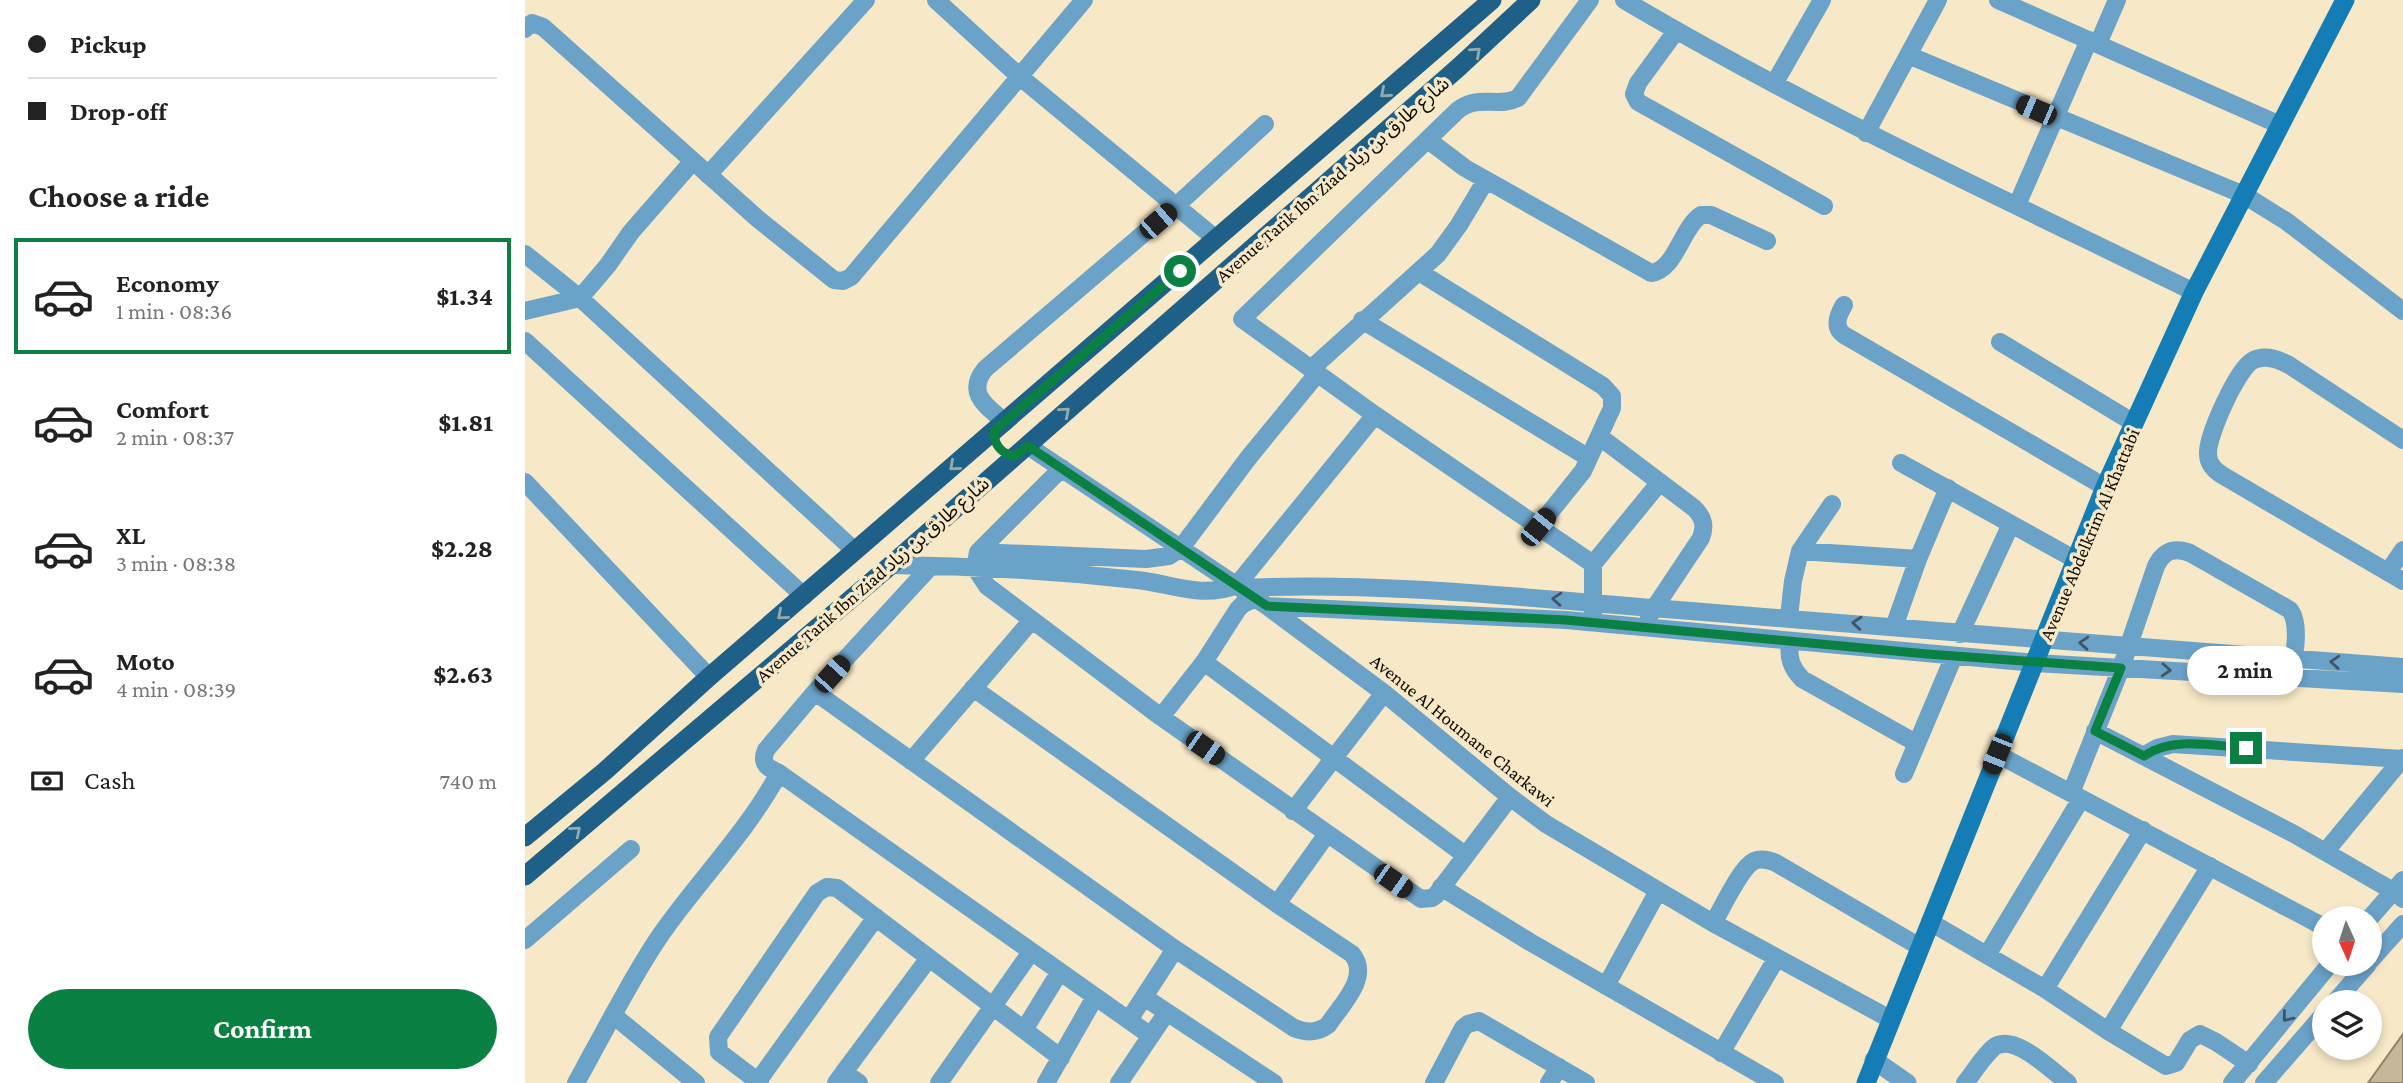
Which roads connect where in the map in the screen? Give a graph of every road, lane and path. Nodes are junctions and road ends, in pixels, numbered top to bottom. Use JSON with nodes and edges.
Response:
{"nodes":[{"id":1,"x":866,"y":0,"type":"edge"},
{"id":2,"x":936,"y":0,"type":"edge"},
{"id":3,"x":1084,"y":0,"type":"edge"},
{"id":4,"x":1492,"y":0,"type":"edge"},
{"id":5,"x":1531,"y":0,"type":"edge"},
{"id":6,"x":1590,"y":0,"type":"edge"},
{"id":7,"x":1624,"y":0,"type":"edge"},
{"id":8,"x":1822,"y":0,"type":"edge"},
{"id":9,"x":1938,"y":0,"type":"edge"},
{"id":10,"x":1999,"y":0,"type":"edge"},
{"id":11,"x":2117,"y":0,"type":"edge"},
{"id":12,"x":2345,"y":0,"type":"edge"},
{"id":13,"x":527,"y":23,"type":"edge"},
{"id":14,"x":1676,"y":31,"type":"junction"},
{"id":15,"x":2094,"y":42,"type":"junction"},
{"id":16,"x":1908,"y":55,"type":"junction"},
{"id":17,"x":1019,"y":76,"type":"junction"},
{"id":18,"x":1774,"y":84,"type":"junction"},
{"id":19,"x":2055,"y":117,"type":"junction"},
{"id":20,"x":1265,"y":124,"type":"dead end"},
{"id":21,"x":2280,"y":125,"type":"junction"},
{"id":22,"x":1866,"y":133,"type":"junction"},
{"id":23,"x":1428,"y":140,"type":"junction"},
{"id":24,"x":694,"y":162,"type":"junction"},
{"id":25,"x":708,"y":174,"type":"junction"},
{"id":26,"x":1486,"y":180,"type":"junction"},
{"id":27,"x":2245,"y":195,"type":"junction"},
{"id":28,"x":1177,"y":205,"type":"junction"},
{"id":29,"x":2017,"y":205,"type":"junction"},
{"id":30,"x":1824,"y":206,"type":"dead end"},
{"id":31,"x":1216,"y":239,"type":"junction"},
{"id":32,"x":1767,"y":241,"type":"dead end"},
{"id":33,"x":525,"y":254,"type":"edge"},
{"id":34,"x":1419,"y":272,"type":"junction"},
{"id":35,"x":2194,"y":292,"type":"junction"},
{"id":36,"x":579,"y":298,"type":"junction"},
{"id":37,"x":1843,"y":305,"type":"dead end"},
{"id":38,"x":525,"y":311,"type":"edge"},
{"id":39,"x":2403,"y":311,"type":"edge"},
{"id":40,"x":1362,"y":320,"type":"junction"},
{"id":41,"x":525,"y":341,"type":"edge"},
{"id":42,"x":2000,"y":342,"type":"dead end"},
{"id":43,"x":1314,"y":372,"type":"junction"},
{"id":44,"x":1375,"y":415,"type":"junction"},
{"id":45,"x":1006,"y":421,"type":"junction"},
{"id":46,"x":2134,"y":424,"type":"junction"},
{"id":47,"x":1600,"y":437,"type":"junction"},
{"id":48,"x":2403,"y":440,"type":"edge"},
{"id":49,"x":1028,"y":445,"type":"junction"},
{"id":50,"x":1589,"y":458,"type":"junction"},
{"id":51,"x":1901,"y":463,"type":"dead end"},
{"id":52,"x":1062,"y":468,"type":"junction"},
{"id":53,"x":525,"y":482,"type":"edge"},
{"id":54,"x":1660,"y":482,"type":"junction"},
{"id":55,"x":2105,"y":487,"type":"junction"},
{"id":56,"x":1948,"y":488,"type":"junction"},
{"id":57,"x":1832,"y":504,"type":"dead end"},
{"id":58,"x":2011,"y":524,"type":"junction"},
{"id":59,"x":1538,"y":527,"type":"junction"},
{"id":60,"x":1181,"y":548,"type":"junction"},
{"id":61,"x":2403,"y":550,"type":"edge"},
{"id":62,"x":855,"y":551,"type":"junction"},
{"id":63,"x":1800,"y":551,"type":"junction"},
{"id":64,"x":1918,"y":559,"type":"junction"},
{"id":65,"x":977,"y":560,"type":"junction"},
{"id":66,"x":2076,"y":560,"type":"junction"},
{"id":67,"x":1593,"y":564,"type":"junction"},
{"id":68,"x":891,"y":565,"type":"junction"},
{"id":69,"x":932,"y":566,"type":"junction"},
{"id":70,"x":2395,"y":577,"type":"edge"},
{"id":71,"x":1250,"y":594,"type":"junction"},
{"id":72,"x":804,"y":596,"type":"junction"},
{"id":73,"x":1593,"y":602,"type":"junction"},
{"id":74,"x":1653,"y":608,"type":"junction"},
{"id":75,"x":1789,"y":617,"type":"junction"},
{"id":76,"x":1032,"y":620,"type":"junction"},
{"id":77,"x":1593,"y":623,"type":"junction"},
{"id":78,"x":1894,"y":627,"type":"junction"},
{"id":79,"x":1641,"y":628,"type":"junction"},
{"id":80,"x":1960,"y":634,"type":"junction"},
{"id":81,"x":2045,"y":640,"type":"junction"},
{"id":82,"x":1790,"y":642,"type":"junction"},
{"id":83,"x":2127,"y":646,"type":"junction"},
{"id":84,"x":1954,"y":656,"type":"junction"},
{"id":85,"x":2294,"y":659,"type":"junction"},
{"id":86,"x":1204,"y":662,"type":"junction"},
{"id":87,"x":2035,"y":663,"type":"junction"},
{"id":88,"x":2403,"y":667,"type":"edge"},
{"id":89,"x":2121,"y":668,"type":"junction"},
{"id":90,"x":709,"y":677,"type":"junction"},
{"id":91,"x":2290,"y":678,"type":"junction"},
{"id":92,"x":2403,"y":684,"type":"edge"},
{"id":93,"x":973,"y":688,"type":"junction"},
{"id":94,"x":815,"y":692,"type":"junction"},
{"id":95,"x":1384,"y":692,"type":"junction"},
{"id":96,"x":1161,"y":717,"type":"junction"},
{"id":97,"x":2095,"y":731,"type":"junction"},
{"id":98,"x":1916,"y":743,"type":"junction"},
{"id":99,"x":1997,"y":754,"type":"junction"},
{"id":100,"x":2144,"y":756,"type":"junction"},
{"id":101,"x":1332,"y":757,"type":"junction"},
{"id":102,"x":2403,"y":758,"type":"edge"},
{"id":103,"x":911,"y":761,"type":"junction"},
{"id":104,"x":779,"y":774,"type":"junction"},
{"id":105,"x":1904,"y":775,"type":"dead end"},
{"id":106,"x":2076,"y":796,"type":"junction"},
{"id":107,"x":1510,"y":797,"type":"junction"},
{"id":108,"x":1293,"y":811,"type":"junction"},
{"id":109,"x":2143,"y":830,"type":"junction"},
{"id":110,"x":1327,"y":834,"type":"junction"},
{"id":111,"x":525,"y":836,"type":"edge"},
{"id":112,"x":631,"y":849,"type":"dead end"},
{"id":113,"x":2326,"y":851,"type":"junction"},
{"id":114,"x":1465,"y":855,"type":"junction"},
{"id":115,"x":2210,"y":866,"type":"junction"},
{"id":116,"x":525,"y":876,"type":"edge"},
{"id":117,"x":1441,"y":887,"type":"junction"},
{"id":118,"x":2400,"y":890,"type":"edge"},
{"id":119,"x":1658,"y":891,"type":"junction"},
{"id":120,"x":1277,"y":904,"type":"junction"},
{"id":121,"x":2382,"y":907,"type":"edge"},
{"id":122,"x":876,"y":917,"type":"junction"},
{"id":123,"x":2312,"y":921,"type":"edge"},
{"id":124,"x":1930,"y":922,"type":"junction"},
{"id":125,"x":1713,"y":923,"type":"junction"},
{"id":126,"x":2403,"y":925,"type":"edge"},
{"id":127,"x":525,"y":940,"type":"edge"},
{"id":128,"x":1920,"y":947,"type":"junction"},
{"id":129,"x":2382,"y":947,"type":"edge"},
{"id":130,"x":1175,"y":949,"type":"junction"},
{"id":131,"x":1031,"y":953,"type":"junction"},
{"id":132,"x":1987,"y":955,"type":"junction"},
{"id":133,"x":929,"y":957,"type":"junction"},
{"id":134,"x":1776,"y":958,"type":"junction"},
{"id":135,"x":1059,"y":973,"type":"junction"},
{"id":136,"x":2320,"y":976,"type":"edge"},
{"id":137,"x":2357,"y":976,"type":"edge"},
{"id":138,"x":1607,"y":986,"type":"junction"},
{"id":139,"x":2045,"y":989,"type":"junction"},
{"id":140,"x":2345,"y":990,"type":"edge"},
{"id":141,"x":1144,"y":997,"type":"junction"},
{"id":142,"x":1095,"y":998,"type":"junction"},
{"id":143,"x":993,"y":1007,"type":"junction"},
{"id":144,"x":1167,"y":1012,"type":"junction"},
{"id":145,"x":614,"y":1015,"type":"junction"},
{"id":146,"x":1890,"y":1019,"type":"junction"},
{"id":147,"x":1129,"y":1020,"type":"junction"},
{"id":148,"x":2312,"y":1028,"type":"edge"},
{"id":149,"x":1024,"y":1030,"type":"junction"},
{"id":150,"x":2108,"y":1031,"type":"junction"},
{"id":151,"x":1151,"y":1036,"type":"junction"},
{"id":152,"x":1721,"y":1053,"type":"junction"},
{"id":153,"x":1061,"y":1058,"type":"junction"},
{"id":154,"x":1874,"y":1060,"type":"junction"},
{"id":155,"x":2249,"y":1064,"type":"junction"},
{"id":156,"x":1559,"y":1067,"type":"junction"},
{"id":157,"x":840,"y":1078,"type":"edge"},
{"id":158,"x":751,"y":1080,"type":"edge"},
{"id":159,"x":579,"y":1082,"type":"edge"},
{"id":160,"x":696,"y":1083,"type":"edge"},
{"id":161,"x":859,"y":1083,"type":"edge"},
{"id":162,"x":939,"y":1083,"type":"edge"},
{"id":163,"x":1046,"y":1083,"type":"edge"},
{"id":164,"x":1119,"y":1083,"type":"edge"},
{"id":165,"x":1274,"y":1083,"type":"edge"},
{"id":166,"x":1434,"y":1083,"type":"edge"},
{"id":167,"x":1549,"y":1083,"type":"edge"},
{"id":168,"x":1586,"y":1083,"type":"edge"},
{"id":169,"x":1775,"y":1083,"type":"edge"},
{"id":170,"x":1866,"y":1083,"type":"edge"},
{"id":171,"x":1907,"y":1083,"type":"edge"},
{"id":172,"x":1965,"y":1083,"type":"edge"},
{"id":173,"x":2068,"y":1083,"type":"edge"},
{"id":174,"x":2232,"y":1083,"type":"edge"},
{"id":175,"x":2264,"y":1083,"type":"edge"}],
"edges":[{"from":1,"to":25,"type":"street"},
{"from":2,"to":17,"type":"street"},
{"from":3,"to":17,"type":"street"},
{"from":4,"to":31,"type":"main road","name":"Avenue Tarik Ibn Ziad شارع طارق بن زياد","one_way":true},
{"from":49,"to":5,"type":"main road","name":"Avenue Tarik Ibn Ziad شارع طارق بن زياد","one_way":true},
{"from":6,"to":23,"type":"street"},
{"from":7,"to":14,"type":"street"},
{"from":8,"to":18,"type":"street"},
{"from":9,"to":16,"type":"street"},
{"from":10,"to":15,"type":"street"},
{"from":11,"to":15,"type":"street"},
{"from":12,"to":21,"type":"main road","name":"Avenue Abdelkrim Al Khattabi"},
{"from":13,"to":24,"type":"street"},
{"from":14,"to":18,"type":"street"},
{"from":14,"to":30,"type":"street"},
{"from":15,"to":19,"type":"street"},
{"from":15,"to":21,"type":"street"},
{"from":16,"to":19,"type":"street"},
{"from":16,"to":22,"type":"street"},
{"from":17,"to":25,"type":"street"},
{"from":17,"to":28,"type":"street"},
{"from":18,"to":22,"type":"street"},
{"from":19,"to":27,"type":"street"},
{"from":19,"to":29,"type":"street"},
{"from":20,"to":28,"type":"street"},
{"from":21,"to":27,"type":"main road","name":"Avenue Abdelkrim Al Khattabi"},
{"from":22,"to":29,"type":"street"},
{"from":23,"to":26,"type":"street"},
{"from":23,"to":43,"type":"street"},
{"from":24,"to":25,"type":"street"},
{"from":24,"to":36,"type":"street"},
{"from":26,"to":32,"type":"street"},
{"from":26,"to":34,"type":"street"},
{"from":27,"to":35,"type":"main road","name":"Avenue Abdelkrim Al Khattabi"},
{"from":27,"to":39,"type":"street"},
{"from":28,"to":31,"type":"street"},
{"from":28,"to":45,"type":"street"},
{"from":29,"to":35,"type":"street"},
{"from":31,"to":45,"type":"main road","name":"Avenue Tarik Ibn Ziad شارع طارق بن زياد"},
{"from":33,"to":36,"type":"street"},
{"from":34,"to":40,"type":"street"},
{"from":34,"to":47,"type":"street"},
{"from":35,"to":46,"type":"main road","name":"Avenue Abdelkrim Al Khattabi"},
{"from":36,"to":38,"type":"street"},
{"from":36,"to":62,"type":"street"},
{"from":37,"to":55,"type":"street"},
{"from":40,"to":43,"type":"street"},
{"from":40,"to":50,"type":"street"},
{"from":41,"to":72,"type":"street"},
{"from":42,"to":46,"type":"street"},
{"from":43,"to":44,"type":"street"},
{"from":43,"to":60,"type":"street"},
{"from":44,"to":59,"type":"street"},
{"from":44,"to":71,"type":"street"},
{"from":45,"to":49,"type":"main road"},
{"from":45,"to":49,"type":"main road"},
{"from":45,"to":62,"type":"main road","name":"Avenue Tarik Ibn Ziad شارع طارق بن زياد","one_way":true},
{"from":46,"to":55,"type":"main road","name":"Avenue Abdelkrim Al Khattabi"},
{"from":47,"to":50,"type":"street"},
{"from":47,"to":54,"type":"street"},
{"from":48,"to":70,"type":"street"},
{"from":49,"to":52,"type":"street","name":"Avenue Al Houmane Charkawi"},
{"from":49,"to":68,"type":"main road","name":"Avenue Tarik Ibn Ziad شارع طارق بن زياد"},
{"from":50,"to":59,"type":"street"},
{"from":51,"to":56,"type":"street"},
{"from":52,"to":60,"type":"street","name":"Avenue Al Houmane Charkawi"},
{"from":52,"to":65,"type":"street"},
{"from":53,"to":90,"type":"street"},
{"from":54,"to":67,"type":"street"},
{"from":54,"to":74,"type":"street"},
{"from":55,"to":66,"type":"main road","name":"Avenue Abdelkrim Al Khattabi"},
{"from":56,"to":58,"type":"street"},
{"from":56,"to":64,"type":"street"},
{"from":57,"to":63,"type":"street"},
{"from":58,"to":66,"type":"street"},
{"from":58,"to":80,"type":"street"},
{"from":59,"to":67,"type":"street"},
{"from":60,"to":65,"type":"street"},
{"from":60,"to":71,"type":"street","name":"Avenue Al Houmane Charkawi"},
{"from":61,"to":70,"type":"street"},
{"from":62,"to":72,"type":"main road","name":"Avenue Tarik Ibn Ziad شارع طارق بن زياد"},
{"from":63,"to":64,"type":"street"},
{"from":63,"to":75,"type":"street"},
{"from":64,"to":78,"type":"street"},
{"from":65,"to":69,"type":"street"},
{"from":65,"to":71,"type":"street"},
{"from":65,"to":76,"type":"street"},
{"from":66,"to":81,"type":"main road","name":"Avenue Abdelkrim Al Khattabi"},
{"from":67,"to":73,"type":"street"},
{"from":68,"to":69,"type":"street"},
{"from":116,"to":68,"type":"main road","name":"Avenue Tarik Ibn Ziad شارع طارق بن زياد","one_way":true},
{"from":69,"to":94,"type":"street"},
{"from":73,"to":71,"type":"street","one_way":true},
{"from":71,"to":77,"type":"street"},
{"from":71,"to":86,"type":"street"},
{"from":71,"to":95,"type":"street","name":"Avenue Al Houmane Charkawi"},
{"from":72,"to":90,"type":"main road","name":"Avenue Tarik Ibn Ziad شارع طارق بن زياد","one_way":true},
{"from":73,"to":74,"type":"street"},
{"from":73,"to":77,"type":"street"},
{"from":74,"to":75,"type":"street"},
{"from":74,"to":79,"type":"street"},
{"from":78,"to":75,"type":"street","one_way":true},
{"from":76,"to":93,"type":"street"},
{"from":76,"to":96,"type":"street"},
{"from":77,"to":79,"type":"street"},
{"from":78,"to":80,"type":"street"},
{"from":79,"to":82,"type":"street"},
{"from":80,"to":81,"type":"street"},
{"from":83,"to":81,"type":"street","one_way":true},
{"from":81,"to":87,"type":"main road","name":"Avenue Abdelkrim Al Khattabi"},
{"from":82,"to":84,"type":"street"},
{"from":82,"to":98,"type":"street"},
{"from":83,"to":85,"type":"street"},
{"from":83,"to":85,"type":"street"},
{"from":83,"to":89,"type":"street"},
{"from":84,"to":87,"type":"street"},
{"from":84,"to":98,"type":"street"},
{"from":88,"to":85,"type":"street","one_way":true},
{"from":85,"to":91,"type":"street"},
{"from":86,"to":96,"type":"street"},
{"from":86,"to":101,"type":"street"},
{"from":87,"to":89,"type":"street"},
{"from":87,"to":99,"type":"main road","name":"Avenue Abdelkrim Al Khattabi"},
{"from":89,"to":91,"type":"street","one_way":true},
{"from":89,"to":97,"type":"street"},
{"from":90,"to":111,"type":"main road","name":"Avenue Tarik Ibn Ziad شارع طارق بن زياد"},
{"from":91,"to":92,"type":"street"},
{"from":93,"to":103,"type":"street"},
{"from":93,"to":120,"type":"street"},
{"from":94,"to":103,"type":"street"},
{"from":94,"to":104,"type":"street"},
{"from":95,"to":101,"type":"street"},
{"from":95,"to":107,"type":"street","name":"Avenue Al Houmane Charkawi"},
{"from":96,"to":108,"type":"street"},
{"from":97,"to":100,"type":"street"},
{"from":97,"to":106,"type":"street"},
{"from":98,"to":105,"type":"street"},
{"from":99,"to":106,"type":"street"},
{"from":99,"to":124,"type":"main road","name":"Avenue Abdelkrim Al Khattabi"},
{"from":100,"to":102,"type":"street"},
{"from":100,"to":113,"type":"street"},
{"from":101,"to":108,"type":"street"},
{"from":101,"to":114,"type":"street"},
{"from":102,"to":113,"type":"street"},
{"from":103,"to":130,"type":"street"},
{"from":104,"to":131,"type":"street"},
{"from":104,"to":145,"type":"street"},
{"from":106,"to":109,"type":"street"},
{"from":106,"to":132,"type":"street"},
{"from":107,"to":114,"type":"street"},
{"from":107,"to":119,"type":"street","name":"Avenue Al Houmane Charkawi"},
{"from":108,"to":110,"type":"street"},
{"from":109,"to":115,"type":"street"},
{"from":109,"to":139,"type":"street"},
{"from":110,"to":117,"type":"street"},
{"from":110,"to":120,"type":"street"},
{"from":112,"to":127,"type":"street"},
{"from":113,"to":118,"type":"street"},
{"from":114,"to":117,"type":"street"},
{"from":115,"to":123,"type":"street"},
{"from":115,"to":150,"type":"street"},
{"from":117,"to":138,"type":"street"},
{"from":118,"to":121,"type":"street"},
{"from":119,"to":125,"type":"street","name":"Avenue Al Houmane Charkawi"},
{"from":119,"to":138,"type":"street"},
{"from":120,"to":130,"type":"street"},
{"from":122,"to":133,"type":"street"},
{"from":122,"to":158,"type":"street"},
{"from":122,"to":158,"type":"street"},
{"from":124,"to":128,"type":"main road","name":"Avenue Abdelkrim Al Khattabi"},
{"from":124,"to":132,"type":"street"},
{"from":125,"to":128,"type":"street"},
{"from":125,"to":134,"type":"street","name":"Avenue Al Houmane Charkawi"},
{"from":126,"to":129,"type":"street"},
{"from":128,"to":146,"type":"main road","name":"Avenue Abdelkrim Al Khattabi"},
{"from":130,"to":141,"type":"street"},
{"from":131,"to":135,"type":"street"},
{"from":131,"to":143,"type":"street"},
{"from":132,"to":139,"type":"street"},
{"from":133,"to":143,"type":"street"},
{"from":133,"to":157,"type":"street"},
{"from":134,"to":146,"type":"street","name":"Avenue Al Houmane Charkawi"},
{"from":134,"to":152,"type":"street"},
{"from":135,"to":142,"type":"street"},
{"from":135,"to":149,"type":"street"},
{"from":136,"to":155,"type":"street","one_way":true},
{"from":137,"to":140,"type":"street"},
{"from":138,"to":152,"type":"street"},
{"from":139,"to":150,"type":"street"},
{"from":141,"to":144,"type":"street"},
{"from":141,"to":147,"type":"street"},
{"from":142,"to":147,"type":"street"},
{"from":142,"to":153,"type":"street"},
{"from":143,"to":149,"type":"street"},
{"from":143,"to":162,"type":"street"},
{"from":144,"to":151,"type":"street"},
{"from":144,"to":165,"type":"street"},
{"from":145,"to":159,"type":"street"},
{"from":145,"to":160,"type":"street"},
{"from":146,"to":154,"type":"main road","name":"Avenue Abdelkrim Al Khattabi"},
{"from":147,"to":151,"type":"street"},
{"from":148,"to":175,"type":"street"},
{"from":149,"to":153,"type":"street"},
{"from":150,"to":155,"type":"street"},
{"from":151,"to":164,"type":"street"},
{"from":152,"to":169,"type":"street"},
{"from":153,"to":163,"type":"street"},
{"from":154,"to":170,"type":"main road","name":"Avenue Abdelkrim Al Khattabi"},
{"from":154,"to":171,"type":"street"},
{"from":155,"to":174,"type":"street"},
{"from":156,"to":166,"type":"street"},
{"from":156,"to":167,"type":"street"},
{"from":156,"to":168,"type":"street"},
{"from":157,"to":161,"type":"street"},
{"from":172,"to":173,"type":"street"}]}
